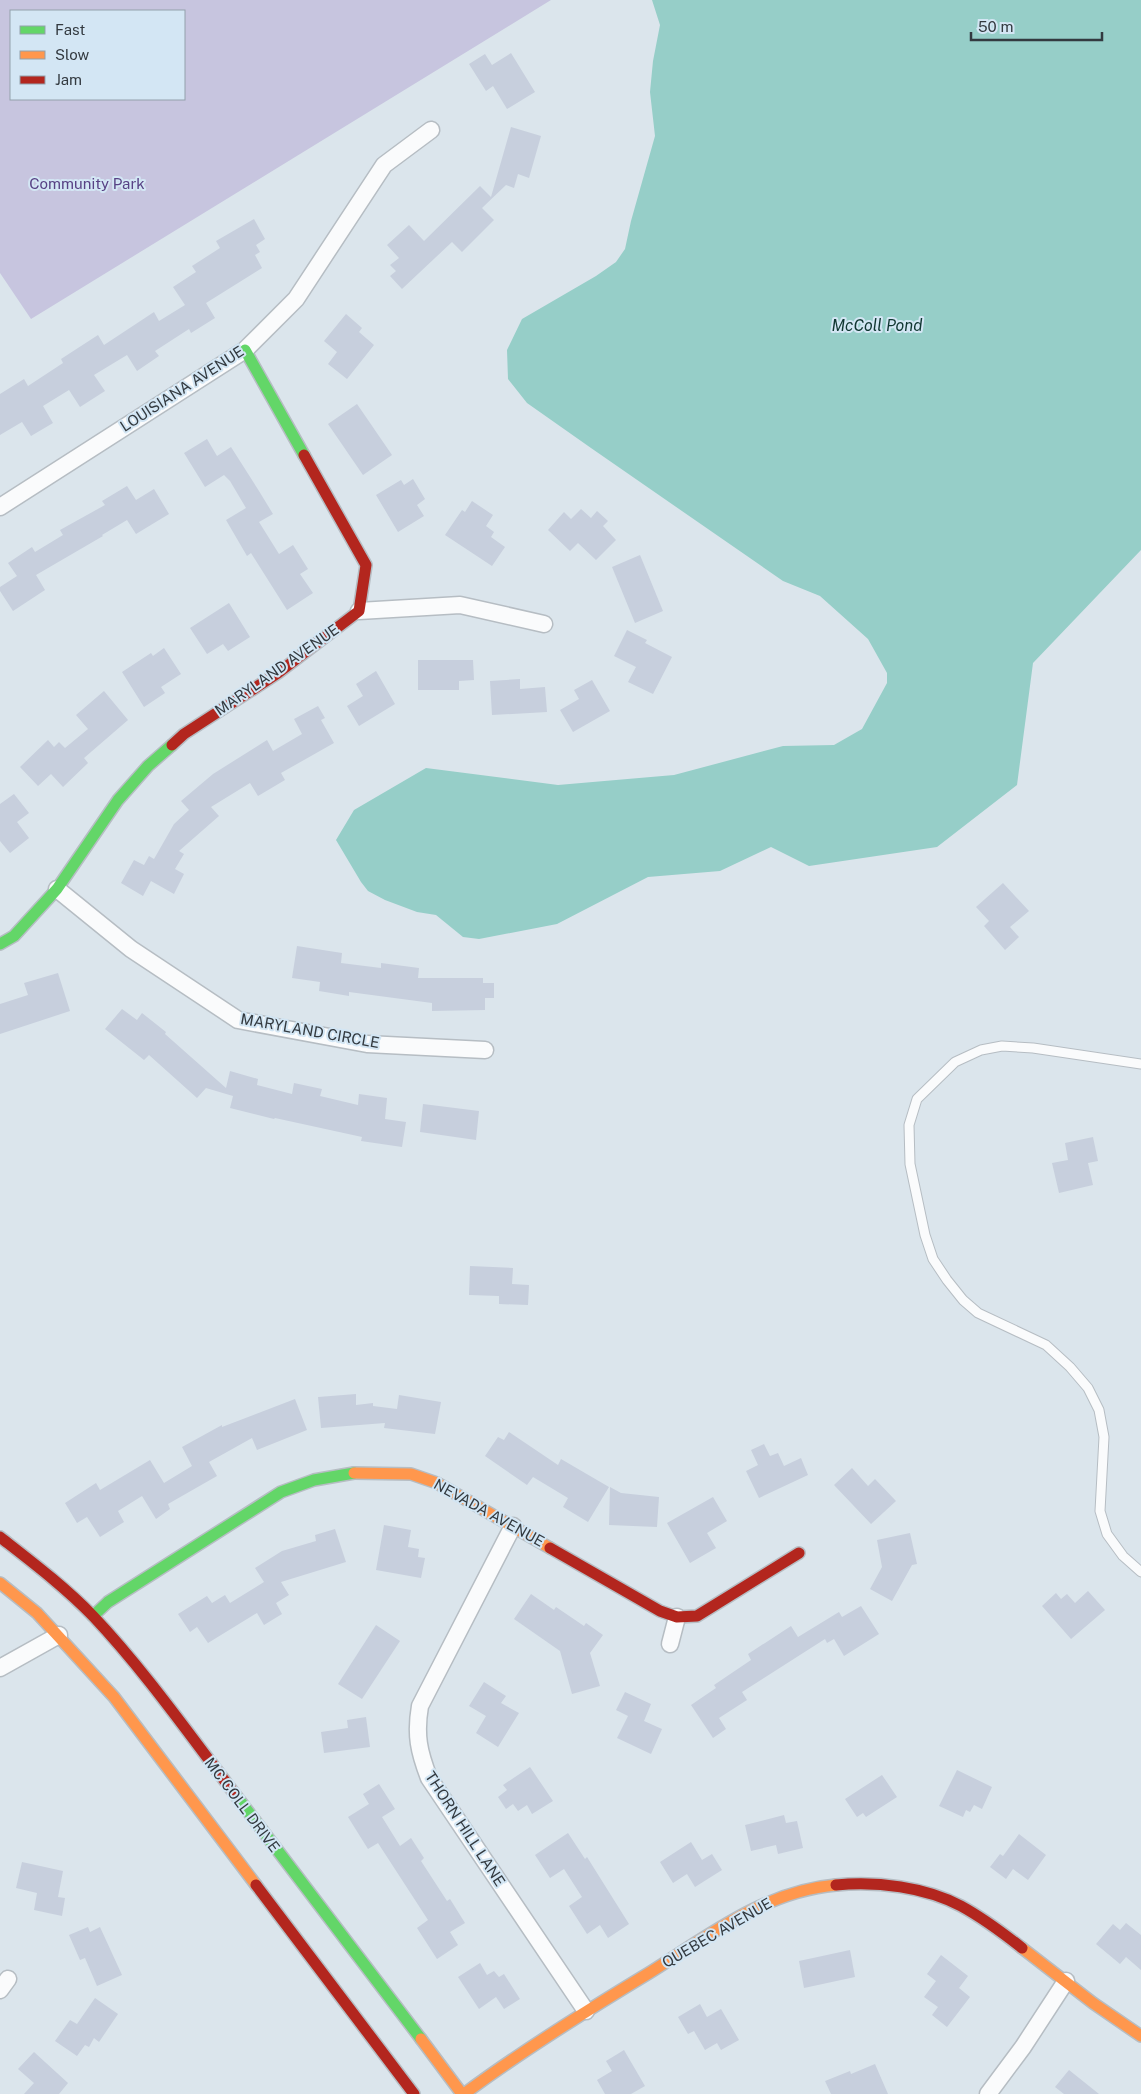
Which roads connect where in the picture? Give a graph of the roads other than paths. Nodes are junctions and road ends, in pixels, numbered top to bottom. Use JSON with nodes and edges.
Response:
{"nodes":[{"id":1,"x":432,"y":130,"type":"dead end"},
{"id":2,"x":245,"y":350,"type":"junction"},
{"id":3,"x":0,"y":507,"type":"edge"},
{"id":4,"x":359,"y":610,"type":"junction"},
{"id":5,"x":544,"y":624,"type":"dead end"},
{"id":6,"x":57,"y":889,"type":"junction"},
{"id":7,"x":0,"y":944,"type":"edge"},
{"id":8,"x":485,"y":1050,"type":"dead end"},
{"id":9,"x":1141,"y":1064,"type":"edge"},
{"id":10,"x":513,"y":1526,"type":"junction"},
{"id":11,"x":0,"y":1537,"type":"edge"},
{"id":12,"x":800,"y":1553,"type":"dead end"},
{"id":13,"x":1141,"y":1572,"type":"edge"},
{"id":14,"x":0,"y":1582,"type":"edge"},
{"id":15,"x":93,"y":1616,"type":"junction"},
{"id":16,"x":677,"y":1617,"type":"junction"},
{"id":17,"x":59,"y":1635,"type":"junction"},
{"id":18,"x":670,"y":1644,"type":"dead end"},
{"id":19,"x":0,"y":1668,"type":"edge"},
{"id":20,"x":1066,"y":1981,"type":"junction"},
{"id":21,"x":586,"y":2011,"type":"junction"},
{"id":22,"x":1141,"y":2036,"type":"edge"},
{"id":23,"x":414,"y":2094,"type":"edge"},
{"id":24,"x":463,"y":2094,"type":"edge"},
{"id":25,"x":988,"y":2094,"type":"edge"}],
"edges":[{"from":1,"to":2,"type":"street","name":"LOUISIANA AVENUE"},
{"from":2,"to":3,"type":"street","name":"LOUISIANA AVENUE"},
{"from":2,"to":4,"type":"street"},
{"from":4,"to":5,"type":"street"},
{"from":4,"to":6,"type":"street","name":"MARYLAND AVENUE"},
{"from":6,"to":7,"type":"street","name":"MARYLAND AVENUE"},
{"from":6,"to":8,"type":"street","name":"MARYLAND CIRCLE"},
{"from":9,"to":13,"type":"lane"},
{"from":10,"to":15,"type":"street","name":"NEVADA AVENUE"},
{"from":10,"to":16,"type":"street","name":"NEVADA AVENUE"},
{"from":10,"to":21,"type":"street","name":"THORN HILL LANE"},
{"from":11,"to":15,"type":"street","name":"MC COLL DRIVE"},
{"from":12,"to":16,"type":"street"},
{"from":14,"to":17,"type":"street"},
{"from":15,"to":24,"type":"street","name":"MC COLL DRIVE"},
{"from":16,"to":18,"type":"street"},
{"from":17,"to":19,"type":"street"},
{"from":17,"to":23,"type":"street"},
{"from":20,"to":21,"type":"street","name":"QUEBEC AVENUE"},
{"from":20,"to":22,"type":"street","name":"QUEBEC AVENUE"},
{"from":20,"to":25,"type":"street"},
{"from":21,"to":24,"type":"street","name":"QUEBEC AVENUE"}]}
